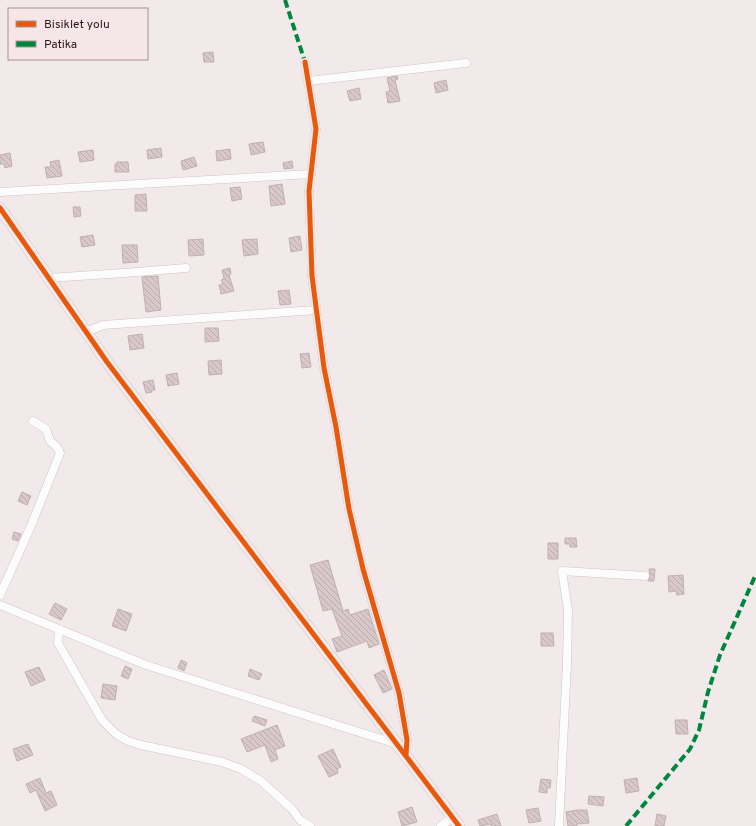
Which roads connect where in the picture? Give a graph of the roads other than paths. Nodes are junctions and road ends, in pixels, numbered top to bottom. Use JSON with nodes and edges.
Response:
{"nodes":[{"id":1,"x":305,"y":62,"type":"dead end"},
{"id":2,"x":466,"y":63,"type":"dead end"},
{"id":3,"x":308,"y":81,"type":"junction"},
{"id":4,"x":311,"y":174,"type":"junction"},
{"id":5,"x":0,"y":192,"type":"edge"},
{"id":6,"x":0,"y":208,"type":"edge"},
{"id":7,"x":186,"y":268,"type":"dead end"},
{"id":8,"x":48,"y":278,"type":"junction"},
{"id":9,"x":316,"y":310,"type":"junction"},
{"id":10,"x":86,"y":332,"type":"junction"},
{"id":11,"x":33,"y":421,"type":"dead end"},
{"id":12,"x":645,"y":576,"type":"dead end"},
{"id":13,"x":0,"y":595,"type":"edge"},
{"id":14,"x":0,"y":605,"type":"edge"},
{"id":15,"x":58,"y":629,"type":"junction"},
{"id":16,"x":397,"y":744,"type":"junction"},
{"id":17,"x":406,"y":755,"type":"junction"},
{"id":18,"x":456,"y":821,"type":"edge"},
{"id":19,"x":310,"y":826,"type":"edge"},
{"id":20,"x":441,"y":826,"type":"edge"},
{"id":21,"x":559,"y":826,"type":"edge"}],
"edges":[{"from":1,"to":3,"type":"street"},
{"from":2,"to":3,"type":"street"},
{"from":3,"to":4,"type":"street"},
{"from":4,"to":5,"type":"street"},
{"from":4,"to":9,"type":"street"},
{"from":6,"to":8,"type":"street"},
{"from":7,"to":8,"type":"street"},
{"from":8,"to":10,"type":"street"},
{"from":9,"to":10,"type":"street"},
{"from":9,"to":17,"type":"street"},
{"from":10,"to":16,"type":"street"},
{"from":11,"to":13,"type":"street"},
{"from":12,"to":21,"type":"street"},
{"from":14,"to":15,"type":"street"},
{"from":15,"to":16,"type":"street"},
{"from":15,"to":19,"type":"street"},
{"from":16,"to":17,"type":"street"},
{"from":17,"to":18,"type":"street"},
{"from":18,"to":20,"type":"street"}]}
